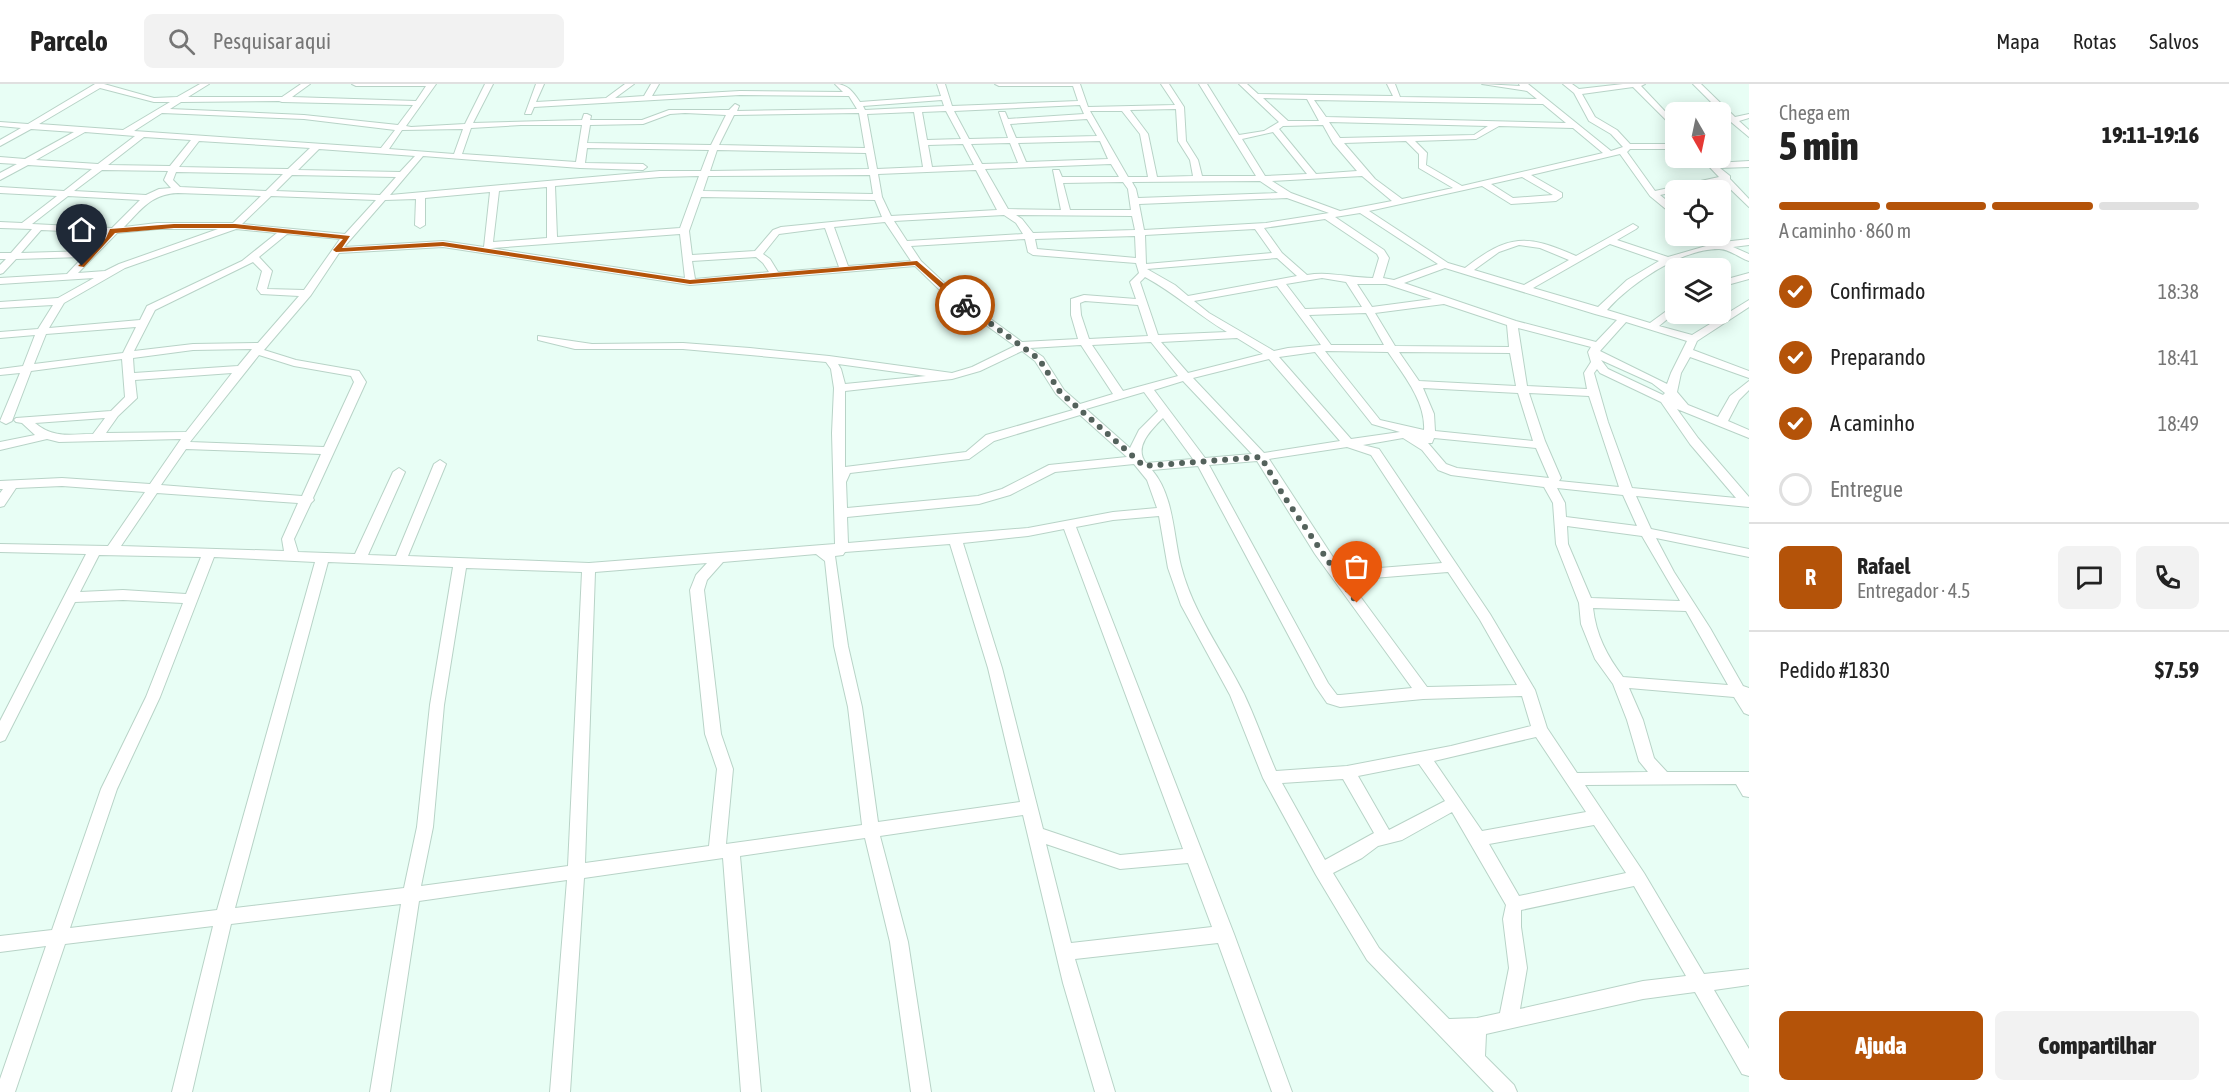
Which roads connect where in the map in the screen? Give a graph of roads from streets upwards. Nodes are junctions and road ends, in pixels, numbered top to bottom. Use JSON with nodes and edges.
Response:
{"nodes":[{"id":1,"x":100,"y":84,"type":"edge"},
{"id":2,"x":205,"y":84,"type":"edge"},
{"id":3,"x":306,"y":84,"type":"edge"},
{"id":4,"x":356,"y":84,"type":"edge"},
{"id":5,"x":371,"y":84,"type":"edge"},
{"id":6,"x":432,"y":84,"type":"edge"},
{"id":7,"x":489,"y":84,"type":"edge"},
{"id":8,"x":540,"y":84,"type":"edge"},
{"id":9,"x":630,"y":84,"type":"edge"},
{"id":10,"x":655,"y":84,"type":"edge"},
{"id":11,"x":840,"y":84,"type":"edge"},
{"id":12,"x":941,"y":84,"type":"edge"},
{"id":13,"x":999,"y":84,"type":"edge"},
{"id":14,"x":1070,"y":84,"type":"edge"},
{"id":15,"x":1076,"y":84,"type":"edge"},
{"id":16,"x":1166,"y":84,"type":"edge"},
{"id":17,"x":1203,"y":84,"type":"edge"},
{"id":18,"x":1243,"y":84,"type":"edge"},
{"id":19,"x":1391,"y":84,"type":"edge"},
{"id":20,"x":1486,"y":84,"type":"edge"},
{"id":21,"x":1567,"y":84,"type":"edge"},
{"id":22,"x":1637,"y":84,"type":"edge"},
{"id":23,"x":1697,"y":84,"type":"edge"},
{"id":24,"x":1526,"y":86,"type":"edge"},
{"id":25,"x":742,"y":88,"type":"edge"},
{"id":26,"x":1577,"y":92,"type":"junction"},
{"id":27,"x":1258,"y":96,"type":"junction"},
{"id":28,"x":1308,"y":97,"type":"junction"},
{"id":29,"x":647,"y":98,"type":"junction"},
{"id":30,"x":944,"y":98,"type":"junction"},
{"id":31,"x":179,"y":99,"type":"junction"},
{"id":32,"x":282,"y":100,"type":"junction"},
{"id":33,"x":1398,"y":100,"type":"junction"},
{"id":34,"x":604,"y":101,"type":"junction"},
{"id":35,"x":587,"y":102,"type":"junction"},
{"id":36,"x":1545,"y":102,"type":"junction"},
{"id":37,"x":416,"y":103,"type":"junction"},
{"id":38,"x":532,"y":105,"type":"junction"},
{"id":39,"x":859,"y":105,"type":"junction"},
{"id":40,"x":998,"y":105,"type":"junction"},
{"id":41,"x":1180,"y":107,"type":"junction"},
{"id":42,"x":950,"y":109,"type":"junction"},
{"id":43,"x":1086,"y":109,"type":"junction"},
{"id":44,"x":1125,"y":109,"type":"junction"},
{"id":45,"x":918,"y":110,"type":"junction"},
{"id":46,"x":160,"y":111,"type":"junction"},
{"id":47,"x":733,"y":113,"type":"junction"},
{"id":48,"x":1665,"y":116,"type":"edge"},
{"id":49,"x":1749,"y":116,"type":"edge"},
{"id":50,"x":1391,"y":119,"type":"junction"},
{"id":51,"x":1734,"y":119,"type":"junction"},
{"id":52,"x":1731,"y":120,"type":"edge"},
{"id":53,"x":1324,"y":121,"type":"junction"},
{"id":54,"x":1006,"y":122,"type":"junction"},
{"id":55,"x":521,"y":123,"type":"junction"},
{"id":56,"x":586,"y":123,"type":"junction"},
{"id":57,"x":0,"y":124,"type":"edge"},
{"id":58,"x":1286,"y":124,"type":"junction"},
{"id":59,"x":1496,"y":125,"type":"junction"},
{"id":60,"x":469,"y":126,"type":"junction"},
{"id":61,"x":1573,"y":126,"type":"junction"},
{"id":62,"x":27,"y":127,"type":"junction"},
{"id":63,"x":397,"y":128,"type":"junction"},
{"id":64,"x":1275,"y":129,"type":"junction"},
{"id":65,"x":83,"y":130,"type":"junction"},
{"id":66,"x":123,"y":134,"type":"junction"},
{"id":67,"x":141,"y":135,"type":"junction"},
{"id":68,"x":1749,"y":135,"type":"edge"},
{"id":69,"x":5,"y":137,"type":"edge"},
{"id":70,"x":198,"y":137,"type":"junction"},
{"id":71,"x":1103,"y":138,"type":"junction"},
{"id":72,"x":1236,"y":138,"type":"junction"},
{"id":73,"x":1406,"y":139,"type":"junction"},
{"id":74,"x":1014,"y":141,"type":"junction"},
{"id":75,"x":1336,"y":141,"type":"junction"},
{"id":76,"x":967,"y":142,"type":"junction"},
{"id":77,"x":924,"y":143,"type":"junction"},
{"id":78,"x":0,"y":144,"type":"edge"},
{"id":79,"x":318,"y":145,"type":"junction"},
{"id":80,"x":584,"y":145,"type":"junction"},
{"id":81,"x":714,"y":147,"type":"junction"},
{"id":82,"x":1665,"y":147,"type":"edge"},
{"id":83,"x":782,"y":149,"type":"junction"},
{"id":84,"x":1625,"y":149,"type":"junction"},
{"id":85,"x":384,"y":150,"type":"junction"},
{"id":86,"x":868,"y":151,"type":"junction"},
{"id":87,"x":422,"y":153,"type":"junction"},
{"id":88,"x":1609,"y":154,"type":"junction"},
{"id":89,"x":457,"y":156,"type":"junction"},
{"id":90,"x":0,"y":160,"type":"edge"},
{"id":91,"x":1113,"y":161,"type":"junction"},
{"id":92,"x":23,"y":162,"type":"junction"},
{"id":93,"x":1054,"y":164,"type":"junction"},
{"id":94,"x":580,"y":165,"type":"junction"},
{"id":95,"x":1023,"y":165,"type":"junction"},
{"id":96,"x":1749,"y":165,"type":"edge"},
{"id":97,"x":1731,"y":166,"type":"edge"},
{"id":98,"x":97,"y":167,"type":"junction"},
{"id":99,"x":174,"y":167,"type":"junction"},
{"id":100,"x":979,"y":167,"type":"junction"},
{"id":101,"x":1715,"y":168,"type":"edge"},
{"id":102,"x":928,"y":169,"type":"junction"},
{"id":103,"x":294,"y":170,"type":"junction"},
{"id":104,"x":872,"y":172,"type":"junction"},
{"id":105,"x":704,"y":173,"type":"junction"},
{"id":106,"x":779,"y":173,"type":"junction"},
{"id":107,"x":1362,"y":173,"type":"junction"},
{"id":108,"x":680,"y":174,"type":"junction"},
{"id":109,"x":1521,"y":174,"type":"junction"},
{"id":110,"x":402,"y":175,"type":"junction"},
{"id":111,"x":1313,"y":176,"type":"junction"},
{"id":112,"x":0,"y":177,"type":"edge"},
{"id":113,"x":1198,"y":178,"type":"junction"},
{"id":114,"x":1262,"y":178,"type":"junction"},
{"id":115,"x":1727,"y":178,"type":"junction"},
{"id":116,"x":1153,"y":179,"type":"junction"},
{"id":117,"x":168,"y":180,"type":"junction"},
{"id":118,"x":1058,"y":180,"type":"junction"},
{"id":119,"x":1123,"y":180,"type":"junction"},
{"id":120,"x":551,"y":183,"type":"junction"},
{"id":121,"x":1483,"y":183,"type":"junction"},
{"id":122,"x":495,"y":189,"type":"junction"},
{"id":123,"x":1461,"y":189,"type":"junction"},
{"id":124,"x":0,"y":190,"type":"edge"},
{"id":125,"x":178,"y":190,"type":"junction"},
{"id":126,"x":162,"y":192,"type":"junction"},
{"id":127,"x":272,"y":193,"type":"junction"},
{"id":128,"x":696,"y":194,"type":"junction"},
{"id":129,"x":1653,"y":194,"type":"junction"},
{"id":130,"x":61,"y":195,"type":"junction"},
{"id":131,"x":1288,"y":195,"type":"junction"},
{"id":132,"x":421,"y":196,"type":"junction"},
{"id":133,"x":878,"y":197,"type":"junction"},
{"id":134,"x":147,"y":198,"type":"junction"},
{"id":135,"x":381,"y":198,"type":"junction"},
{"id":136,"x":1135,"y":201,"type":"junction"},
{"id":137,"x":1400,"y":202,"type":"junction"},
{"id":138,"x":1665,"y":204,"type":"edge"},
{"id":139,"x":1749,"y":204,"type":"edge"},
{"id":140,"x":1362,"y":210,"type":"junction"},
{"id":141,"x":1005,"y":212,"type":"junction"},
{"id":142,"x":1066,"y":213,"type":"junction"},
{"id":143,"x":1138,"y":213,"type":"junction"},
{"id":144,"x":1339,"y":213,"type":"junction"},
{"id":145,"x":1326,"y":215,"type":"junction"},
{"id":146,"x":888,"y":219,"type":"junction"},
{"id":147,"x":0,"y":225,"type":"edge"},
{"id":148,"x":25,"y":225,"type":"junction"},
{"id":149,"x":191,"y":225,"type":"junction"},
{"id":150,"x":420,"y":225,"type":"dead end"},
{"id":151,"x":828,"y":225,"type":"junction"},
{"id":152,"x":235,"y":226,"type":"junction"},
{"id":153,"x":1258,"y":226,"type":"junction"},
{"id":154,"x":1633,"y":226,"type":"dead end"},
{"id":155,"x":39,"y":227,"type":"junction"},
{"id":156,"x":113,"y":231,"type":"junction"},
{"id":157,"x":285,"y":231,"type":"junction"},
{"id":158,"x":684,"y":231,"type":"junction"},
{"id":159,"x":1140,"y":232,"type":"junction"},
{"id":160,"x":1029,"y":235,"type":"junction"},
{"id":161,"x":348,"y":237,"type":"junction"},
{"id":162,"x":552,"y":240,"type":"junction"},
{"id":163,"x":1610,"y":241,"type":"junction"},
{"id":164,"x":1749,"y":242,"type":"edge"},
{"id":165,"x":1731,"y":243,"type":"edge"},
{"id":166,"x":904,"y":244,"type":"junction"},
{"id":167,"x":489,"y":246,"type":"junction"},
{"id":168,"x":1712,"y":246,"type":"edge"},
{"id":169,"x":1725,"y":246,"type":"edge"},
{"id":170,"x":179,"y":247,"type":"junction"},
{"id":171,"x":472,"y":247,"type":"junction"},
{"id":172,"x":336,"y":250,"type":"junction"},
{"id":173,"x":94,"y":254,"type":"junction"},
{"id":174,"x":758,"y":254,"type":"junction"},
{"id":175,"x":14,"y":255,"type":"junction"},
{"id":176,"x":1279,"y":255,"type":"junction"},
{"id":177,"x":0,"y":256,"type":"edge"},
{"id":178,"x":254,"y":258,"type":"junction"},
{"id":179,"x":687,"y":258,"type":"junction"},
{"id":180,"x":1672,"y":258,"type":"edge"},
{"id":181,"x":1749,"y":258,"type":"edge"},
{"id":182,"x":1575,"y":259,"type":"junction"},
{"id":183,"x":1665,"y":260,"type":"edge"},
{"id":184,"x":1665,"y":261,"type":"edge"},
{"id":185,"x":917,"y":263,"type":"junction"},
{"id":186,"x":1445,"y":265,"type":"junction"},
{"id":187,"x":1142,"y":267,"type":"junction"},
{"id":188,"x":845,"y":270,"type":"junction"},
{"id":189,"x":0,"y":271,"type":"edge"},
{"id":190,"x":1467,"y":271,"type":"junction"},
{"id":191,"x":110,"y":274,"type":"junction"},
{"id":192,"x":776,"y":276,"type":"junction"},
{"id":193,"x":1749,"y":276,"type":"edge"},
{"id":194,"x":69,"y":277,"type":"junction"},
{"id":195,"x":1305,"y":278,"type":"junction"},
{"id":196,"x":30,"y":279,"type":"junction"},
{"id":197,"x":1348,"y":279,"type":"junction"},
{"id":198,"x":0,"y":281,"type":"edge"},
{"id":199,"x":1279,"y":281,"type":"junction"},
{"id":200,"x":1377,"y":281,"type":"junction"},
{"id":201,"x":1731,"y":281,"type":"edge"},
{"id":202,"x":690,"y":282,"type":"junction"},
{"id":203,"x":1396,"y":283,"type":"junction"},
{"id":204,"x":1527,"y":288,"type":"junction"},
{"id":205,"x":307,"y":293,"type":"junction"},
{"id":206,"x":1185,"y":299,"type":"junction"},
{"id":207,"x":60,"y":301,"type":"junction"},
{"id":208,"x":1444,"y":301,"type":"junction"},
{"id":209,"x":1140,"y":302,"type":"junction"},
{"id":210,"x":1749,"y":303,"type":"edge"},
{"id":211,"x":26,"y":304,"type":"junction"},
{"id":212,"x":0,"y":305,"type":"edge"},
{"id":213,"x":1372,"y":310,"type":"junction"},
{"id":214,"x":1300,"y":312,"type":"junction"},
{"id":215,"x":1599,"y":312,"type":"junction"},
{"id":216,"x":1665,"y":316,"type":"edge"},
{"id":217,"x":1623,"y":319,"type":"junction"},
{"id":218,"x":141,"y":323,"type":"junction"},
{"id":219,"x":1512,"y":323,"type":"junction"},
{"id":220,"x":1651,"y":327,"type":"junction"},
{"id":221,"x":42,"y":331,"type":"junction"},
{"id":222,"x":0,"y":335,"type":"edge"},
{"id":223,"x":1238,"y":335,"type":"junction"},
{"id":224,"x":542,"y":338,"type":"dead end"},
{"id":225,"x":1693,"y":339,"type":"junction"},
{"id":226,"x":1155,"y":341,"type":"junction"},
{"id":227,"x":1084,"y":342,"type":"junction"},
{"id":228,"x":1020,"y":346,"type":"junction"},
{"id":229,"x":259,"y":348,"type":"junction"},
{"id":230,"x":1323,"y":348,"type":"junction"},
{"id":231,"x":1392,"y":349,"type":"junction"},
{"id":232,"x":1514,"y":350,"type":"junction"},
{"id":233,"x":1687,"y":352,"type":"junction"},
{"id":234,"x":127,"y":354,"type":"junction"},
{"id":235,"x":1271,"y":354,"type":"junction"},
{"id":236,"x":1596,"y":354,"type":"junction"},
{"id":237,"x":829,"y":359,"type":"junction"},
{"id":238,"x":27,"y":368,"type":"junction"},
{"id":239,"x":241,"y":369,"type":"junction"},
{"id":240,"x":0,"y":372,"type":"edge"},
{"id":241,"x":1749,"y":375,"type":"edge"},
{"id":242,"x":952,"y":376,"type":"junction"},
{"id":243,"x":129,"y":377,"type":"junction"},
{"id":244,"x":1185,"y":377,"type":"junction"},
{"id":245,"x":1414,"y":384,"type":"junction"},
{"id":246,"x":1749,"y":384,"type":"edge"},
{"id":247,"x":840,"y":388,"type":"junction"},
{"id":248,"x":1147,"y":388,"type":"junction"},
{"id":249,"x":1523,"y":390,"type":"junction"},
{"id":250,"x":1593,"y":393,"type":"junction"},
{"id":251,"x":1121,"y":396,"type":"junction"},
{"id":252,"x":1668,"y":396,"type":"junction"},
{"id":253,"x":1080,"y":409,"type":"junction"},
{"id":254,"x":1164,"y":411,"type":"junction"},
{"id":255,"x":114,"y":414,"type":"junction"},
{"id":256,"x":25,"y":420,"type":"junction"},
{"id":257,"x":3,"y":421,"type":"edge"},
{"id":258,"x":1376,"y":422,"type":"junction"},
{"id":259,"x":1720,"y":423,"type":"junction"},
{"id":260,"x":1431,"y":433,"type":"junction"},
{"id":261,"x":1410,"y":434,"type":"junction"},
{"id":262,"x":1749,"y":434,"type":"edge"},
{"id":263,"x":46,"y":436,"type":"junction"},
{"id":264,"x":97,"y":437,"type":"junction"},
{"id":265,"x":186,"y":440,"type":"junction"},
{"id":266,"x":1349,"y":444,"type":"junction"},
{"id":267,"x":1376,"y":445,"type":"junction"},
{"id":268,"x":1540,"y":445,"type":"junction"},
{"id":269,"x":0,"y":446,"type":"edge"},
{"id":270,"x":1425,"y":447,"type":"junction"},
{"id":271,"x":330,"y":451,"type":"junction"},
{"id":272,"x":1261,"y":457,"type":"junction"},
{"id":273,"x":1141,"y":463,"type":"junction"},
{"id":274,"x":1202,"y":463,"type":"junction"},
{"id":275,"x":440,"y":464,"type":"dead end"},
{"id":276,"x":399,"y":472,"type":"dead end"},
{"id":277,"x":6,"y":484,"type":"edge"},
{"id":278,"x":839,"y":484,"type":"junction"},
{"id":279,"x":1550,"y":486,"type":"junction"},
{"id":280,"x":153,"y":489,"type":"junction"},
{"id":281,"x":1629,"y":490,"type":"junction"},
{"id":282,"x":308,"y":500,"type":"junction"},
{"id":283,"x":0,"y":503,"type":"edge"},
{"id":284,"x":1748,"y":503,"type":"edge"},
{"id":285,"x":1163,"y":512,"type":"junction"},
{"id":286,"x":841,"y":513,"type":"junction"},
{"id":287,"x":1562,"y":521,"type":"junction"},
{"id":288,"x":1068,"y":524,"type":"junction"},
{"id":289,"x":1647,"y":532,"type":"junction"},
{"id":290,"x":288,"y":539,"type":"junction"},
{"id":291,"x":955,"y":539,"type":"junction"},
{"id":292,"x":0,"y":548,"type":"edge"},
{"id":293,"x":95,"y":550,"type":"junction"},
{"id":294,"x":112,"y":550,"type":"junction"},
{"id":295,"x":830,"y":552,"type":"junction"},
{"id":296,"x":209,"y":553,"type":"junction"},
{"id":297,"x":1749,"y":553,"type":"edge"},
{"id":298,"x":255,"y":555,"type":"junction"},
{"id":299,"x":292,"y":556,"type":"junction"},
{"id":300,"x":323,"y":557,"type":"junction"},
{"id":301,"x":359,"y":559,"type":"junction"},
{"id":302,"x":718,"y":559,"type":"junction"},
{"id":303,"x":400,"y":561,"type":"junction"},
{"id":304,"x":460,"y":563,"type":"junction"},
{"id":305,"x":1452,"y":567,"type":"junction"},
{"id":306,"x":589,"y":568,"type":"junction"},
{"id":307,"x":1338,"y":576,"type":"junction"},
{"id":308,"x":70,"y":597,"type":"junction"},
{"id":309,"x":191,"y":599,"type":"junction"},
{"id":310,"x":1587,"y":603,"type":"junction"},
{"id":311,"x":1690,"y":606,"type":"junction"},
{"id":312,"x":1619,"y":682,"type":"junction"},
{"id":313,"x":1528,"y":690,"type":"junction"},
{"id":314,"x":1744,"y":692,"type":"edge"},
{"id":315,"x":1424,"y":693,"type":"junction"},
{"id":316,"x":1749,"y":710,"type":"edge"},
{"id":317,"x":1540,"y":730,"type":"junction"},
{"id":318,"x":0,"y":736,"type":"edge"},
{"id":319,"x":1422,"y":758,"type":"junction"},
{"id":320,"x":1647,"y":761,"type":"junction"},
{"id":321,"x":1347,"y":772,"type":"junction"},
{"id":322,"x":1270,"y":778,"type":"junction"},
{"id":323,"x":1642,"y":778,"type":"junction"},
{"id":324,"x":1663,"y":778,"type":"junction"},
{"id":325,"x":1574,"y":779,"type":"junction"},
{"id":326,"x":1746,"y":782,"type":"edge"},
{"id":327,"x":1455,"y":803,"type":"junction"},
{"id":328,"x":1028,"y":808,"type":"junction"},
{"id":329,"x":1598,"y":818,"type":"junction"},
{"id":330,"x":871,"y":831,"type":"junction"},
{"id":331,"x":1034,"y":832,"type":"junction"},
{"id":332,"x":1384,"y":836,"type":"junction"},
{"id":333,"x":1478,"y":839,"type":"junction"},
{"id":334,"x":724,"y":851,"type":"junction"},
{"id":335,"x":1195,"y":855,"type":"junction"},
{"id":336,"x":1322,"y":870,"type":"junction"},
{"id":337,"x":576,"y":873,"type":"junction"},
{"id":338,"x":1638,"y":879,"type":"junction"},
{"id":339,"x":411,"y":895,"type":"junction"},
{"id":340,"x":1515,"y":904,"type":"junction"},
{"id":341,"x":224,"y":916,"type":"junction"},
{"id":342,"x":1225,"y":934,"type":"junction"},
{"id":343,"x":58,"y":936,"type":"junction"},
{"id":344,"x":0,"y":944,"type":"edge"},
{"id":345,"x":1064,"y":952,"type":"junction"},
{"id":346,"x":1749,"y":977,"type":"edge"},
{"id":347,"x":1701,"y":983,"type":"junction"},
{"id":348,"x":1508,"y":1020,"type":"junction"},
{"id":349,"x":1477,"y":1027,"type":"junction"},
{"id":350,"x":1445,"y":1028,"type":"junction"},
{"id":351,"x":1475,"y":1059,"type":"junction"},
{"id":352,"x":1749,"y":1067,"type":"edge"},
{"id":353,"x":5,"y":1092,"type":"edge"},
{"id":354,"x":182,"y":1092,"type":"edge"},
{"id":355,"x":380,"y":1092,"type":"edge"},
{"id":356,"x":560,"y":1092,"type":"edge"},
{"id":357,"x":751,"y":1092,"type":"edge"},
{"id":358,"x":921,"y":1092,"type":"edge"},
{"id":359,"x":1105,"y":1092,"type":"edge"},
{"id":360,"x":1282,"y":1092,"type":"edge"},
{"id":361,"x":1507,"y":1092,"type":"edge"}],
"edges":[{"from":1,"to":31,"type":"street"},
{"from":1,"to":62,"type":"street"},
{"from":2,"to":31,"type":"street"},
{"from":3,"to":32,"type":"street"},
{"from":4,"to":5,"type":"street"},
{"from":5,"to":6,"type":"street"},
{"from":6,"to":37,"type":"street"},
{"from":7,"to":60,"type":"street"},
{"from":8,"to":38,"type":"street"},
{"from":9,"to":34,"type":"street"},
{"from":10,"to":29,"type":"street"},
{"from":11,"to":39,"type":"street"},
{"from":12,"to":30,"type":"street"},
{"from":13,"to":14,"type":"street"},
{"from":15,"to":43,"type":"street"},
{"from":16,"to":41,"type":"street"},
{"from":17,"to":72,"type":"street"},
{"from":18,"to":27,"type":"street"},
{"from":19,"to":33,"type":"street"},
{"from":20,"to":24,"type":"street"},
{"from":21,"to":26,"type":"street"},
{"from":22,"to":26,"type":"street"},
{"from":22,"to":48,"type":"street"},
{"from":23,"to":51,"type":"street"},
{"from":24,"to":36,"type":"street"},
{"from":25,"to":29,"type":"street"},
{"from":25,"to":39,"type":"street"},
{"from":25,"to":47,"type":"street"},
{"from":26,"to":84,"type":"street"},
{"from":27,"to":28,"type":"street"},
{"from":27,"to":58,"type":"street"},
{"from":28,"to":33,"type":"street"},
{"from":28,"to":53,"type":"street"},
{"from":29,"to":34,"type":"street"},
{"from":30,"to":39,"type":"street"},
{"from":30,"to":42,"type":"street"},
{"from":31,"to":32,"type":"street"},
{"from":31,"to":46,"type":"street"},
{"from":32,"to":37,"type":"street"},
{"from":33,"to":36,"type":"street"},
{"from":34,"to":35,"type":"street"},
{"from":35,"to":38,"type":"street"},
{"from":35,"to":56,"type":"street"},
{"from":36,"to":61,"type":"street"},
{"from":37,"to":63,"type":"street"},
{"from":38,"to":55,"type":"street"},
{"from":39,"to":45,"type":"street"},
{"from":39,"to":47,"type":"street"},
{"from":39,"to":86,"type":"street"},
{"from":40,"to":42,"type":"street"},
{"from":40,"to":43,"type":"street"},
{"from":40,"to":54,"type":"street"},
{"from":41,"to":44,"type":"street"},
{"from":41,"to":113,"type":"street"},
{"from":42,"to":45,"type":"street"},
{"from":42,"to":76,"type":"street"},
{"from":43,"to":44,"type":"street"},
{"from":43,"to":54,"type":"street"},
{"from":43,"to":71,"type":"street"},
{"from":44,"to":116,"type":"street"},
{"from":45,"to":77,"type":"street"},
{"from":46,"to":63,"type":"street"},
{"from":46,"to":66,"type":"street"},
{"from":47,"to":56,"type":"street"},
{"from":47,"to":81,"type":"street"},
{"from":49,"to":51,"type":"street"},
{"from":50,"to":53,"type":"street"},
{"from":50,"to":59,"type":"street"},
{"from":50,"to":73,"type":"street"},
{"from":51,"to":52,"type":"street"},
{"from":51,"to":68,"type":"street"},
{"from":53,"to":58,"type":"street"},
{"from":53,"to":75,"type":"street"},
{"from":54,"to":74,"type":"street"},
{"from":55,"to":56,"type":"street"},
{"from":55,"to":60,"type":"street"},
{"from":56,"to":80,"type":"street"},
{"from":57,"to":62,"type":"street"},
{"from":58,"to":64,"type":"street"},
{"from":59,"to":61,"type":"street"},
{"from":59,"to":73,"type":"street"},
{"from":60,"to":63,"type":"street"},
{"from":60,"to":89,"type":"street"},
{"from":61,"to":88,"type":"street"},
{"from":62,"to":65,"type":"street"},
{"from":62,"to":69,"type":"street"},
{"from":63,"to":85,"type":"street"},
{"from":64,"to":72,"type":"street"},
{"from":64,"to":111,"type":"street"},
{"from":65,"to":66,"type":"street"},
{"from":65,"to":92,"type":"street"},
{"from":66,"to":67,"type":"street"},
{"from":67,"to":70,"type":"street"},
{"from":67,"to":98,"type":"street"},
{"from":69,"to":78,"type":"street"},
{"from":70,"to":79,"type":"street"},
{"from":70,"to":99,"type":"street"},
{"from":71,"to":74,"type":"street"},
{"from":71,"to":91,"type":"street"},
{"from":72,"to":114,"type":"street"},
{"from":73,"to":75,"type":"street"},
{"from":73,"to":123,"type":"street"},
{"from":74,"to":76,"type":"street"},
{"from":74,"to":95,"type":"street"},
{"from":75,"to":107,"type":"street"},
{"from":76,"to":77,"type":"street"},
{"from":76,"to":100,"type":"street"},
{"from":77,"to":102,"type":"street"},
{"from":79,"to":85,"type":"street"},
{"from":79,"to":103,"type":"street"},
{"from":80,"to":81,"type":"street"},
{"from":80,"to":94,"type":"street"},
{"from":81,"to":83,"type":"street"},
{"from":81,"to":105,"type":"street"},
{"from":82,"to":84,"type":"street"},
{"from":83,"to":86,"type":"street"},
{"from":83,"to":106,"type":"street"},
{"from":84,"to":88,"type":"street"},
{"from":84,"to":129,"type":"street"},
{"from":85,"to":87,"type":"street"},
{"from":86,"to":104,"type":"street"},
{"from":87,"to":89,"type":"street"},
{"from":87,"to":110,"type":"street"},
{"from":88,"to":109,"type":"street"},
{"from":89,"to":94,"type":"street"},
{"from":90,"to":92,"type":"street"},
{"from":91,"to":93,"type":"street"},
{"from":91,"to":119,"type":"street"},
{"from":92,"to":98,"type":"street"},
{"from":92,"to":112,"type":"street"},
{"from":93,"to":95,"type":"street"},
{"from":93,"to":118,"type":"street"},
{"from":94,"to":108,"type":"street"},
{"from":95,"to":100,"type":"street"},
{"from":96,"to":97,"type":"street"},
{"from":98,"to":99,"type":"street"},
{"from":98,"to":130,"type":"street"},
{"from":99,"to":103,"type":"street"},
{"from":99,"to":117,"type":"street"},
{"from":100,"to":102,"type":"street"},
{"from":100,"to":141,"type":"street"},
{"from":101,"to":115,"type":"street"},
{"from":102,"to":104,"type":"street"},
{"from":103,"to":110,"type":"street"},
{"from":103,"to":127,"type":"street"},
{"from":104,"to":106,"type":"street"},
{"from":104,"to":133,"type":"street"},
{"from":105,"to":106,"type":"street"},
{"from":105,"to":108,"type":"street"},
{"from":105,"to":128,"type":"street"},
{"from":107,"to":111,"type":"street"},
{"from":107,"to":137,"type":"street"},
{"from":108,"to":120,"type":"street"},
{"from":109,"to":121,"type":"street"},
{"from":109,"to":121,"type":"street"},
{"from":110,"to":135,"type":"street"},
{"from":111,"to":114,"type":"street"},
{"from":113,"to":114,"type":"street"},
{"from":113,"to":116,"type":"street"},
{"from":114,"to":131,"type":"street"},
{"from":115,"to":129,"type":"street"},
{"from":115,"to":139,"type":"street"},
{"from":116,"to":119,"type":"street"},
{"from":117,"to":125,"type":"street"},
{"from":117,"to":126,"type":"street"},
{"from":118,"to":119,"type":"street"},
{"from":118,"to":142,"type":"street"},
{"from":119,"to":136,"type":"street"},
{"from":120,"to":122,"type":"street"},
{"from":120,"to":162,"type":"street"},
{"from":121,"to":123,"type":"street"},
{"from":122,"to":132,"type":"street"},
{"from":122,"to":167,"type":"street"},
{"from":123,"to":137,"type":"street"},
{"from":124,"to":130,"type":"street"},
{"from":125,"to":126,"type":"street"},
{"from":125,"to":127,"type":"street"},
{"from":126,"to":134,"type":"street"},
{"from":127,"to":135,"type":"street"},
{"from":127,"to":152,"type":"street"},
{"from":128,"to":133,"type":"street"},
{"from":128,"to":158,"type":"street"},
{"from":129,"to":138,"type":"street"},
{"from":130,"to":134,"type":"street"},
{"from":130,"to":148,"type":"street"},
{"from":131,"to":136,"type":"street"},
{"from":131,"to":144,"type":"street"},
{"from":132,"to":135,"type":"street"},
{"from":132,"to":150,"type":"street"},
{"from":133,"to":146,"type":"street"},
{"from":134,"to":156,"type":"street"},
{"from":135,"to":161,"type":"street"},
{"from":136,"to":143,"type":"street"},
{"from":137,"to":140,"type":"street"},
{"from":140,"to":144,"type":"street"},
{"from":140,"to":186,"type":"street"},
{"from":141,"to":142,"type":"street"},
{"from":141,"to":146,"type":"street"},
{"from":141,"to":160,"type":"street"},
{"from":142,"to":143,"type":"street"},
{"from":143,"to":159,"type":"street"},
{"from":144,"to":145,"type":"street"},
{"from":145,"to":153,"type":"street"},
{"from":145,"to":200,"type":"street"},
{"from":146,"to":151,"type":"street"},
{"from":146,"to":166,"type":"street"},
{"from":147,"to":148,"type":"street"},
{"from":148,"to":155,"type":"street"},
{"from":149,"to":152,"type":"street"},
{"from":149,"to":156,"type":"street"},
{"from":149,"to":170,"type":"street"},
{"from":151,"to":174,"type":"street"},
{"from":151,"to":188,"type":"street"},
{"from":152,"to":157,"type":"street"},
{"from":152,"to":170,"type":"street"},
{"from":153,"to":159,"type":"street"},
{"from":153,"to":176,"type":"street"},
{"from":154,"to":163,"type":"street"},
{"from":155,"to":156,"type":"street"},
{"from":155,"to":175,"type":"street"},
{"from":156,"to":173,"type":"street"},
{"from":157,"to":161,"type":"street"},
{"from":157,"to":178,"type":"street"},
{"from":158,"to":162,"type":"street"},
{"from":158,"to":179,"type":"street"},
{"from":159,"to":160,"type":"street"},
{"from":159,"to":187,"type":"street"},
{"from":160,"to":166,"type":"street"},
{"from":160,"to":187,"type":"street"},
{"from":161,"to":172,"type":"street"},
{"from":162,"to":167,"type":"street"},
{"from":163,"to":182,"type":"street"},
{"from":163,"to":183,"type":"street"},
{"from":164,"to":165,"type":"street"},
{"from":166,"to":185,"type":"street"},
{"from":167,"to":171,"type":"street"},
{"from":168,"to":180,"type":"street"},
{"from":169,"to":181,"type":"street"},
{"from":170,"to":191,"type":"street"},
{"from":171,"to":172,"type":"street"},
{"from":171,"to":202,"type":"street"},
{"from":172,"to":205,"type":"street"},
{"from":173,"to":175,"type":"street"},
{"from":173,"to":194,"type":"street"},
{"from":174,"to":179,"type":"street"},
{"from":174,"to":192,"type":"street"},
{"from":175,"to":177,"type":"street"},
{"from":175,"to":189,"type":"street"},
{"from":176,"to":187,"type":"street"},
{"from":176,"to":195,"type":"street"},
{"from":178,"to":205,"type":"street"},
{"from":178,"to":218,"type":"street"},
{"from":179,"to":202,"type":"street"},
{"from":182,"to":190,"type":"street"},
{"from":182,"to":204,"type":"street"},
{"from":184,"to":215,"type":"street"},
{"from":185,"to":188,"type":"street"},
{"from":185,"to":228,"type":"street"},
{"from":186,"to":190,"type":"street"},
{"from":186,"to":203,"type":"street"},
{"from":187,"to":206,"type":"street"},
{"from":187,"to":209,"type":"street"},
{"from":188,"to":192,"type":"street"},
{"from":190,"to":204,"type":"street"},
{"from":191,"to":194,"type":"street"},
{"from":191,"to":207,"type":"street"},
{"from":192,"to":202,"type":"street"},
{"from":193,"to":201,"type":"street"},
{"from":194,"to":196,"type":"street"},
{"from":195,"to":197,"type":"street"},
{"from":195,"to":199,"type":"street"},
{"from":196,"to":198,"type":"street"},
{"from":196,"to":211,"type":"street"},
{"from":197,"to":200,"type":"street"},
{"from":197,"to":213,"type":"street"},
{"from":199,"to":206,"type":"street"},
{"from":199,"to":214,"type":"street"},
{"from":200,"to":203,"type":"street"},
{"from":203,"to":208,"type":"street"},
{"from":204,"to":215,"type":"street"},
{"from":205,"to":229,"type":"street"},
{"from":206,"to":223,"type":"street"},
{"from":207,"to":211,"type":"street"},
{"from":207,"to":221,"type":"street"},
{"from":208,"to":213,"type":"street"},
{"from":208,"to":219,"type":"street"},
{"from":209,"to":226,"type":"street"},
{"from":209,"to":227,"type":"street"},
{"from":210,"to":225,"type":"street"},
{"from":211,"to":212,"type":"street"},
{"from":213,"to":214,"type":"street"},
{"from":213,"to":231,"type":"street"},
{"from":214,"to":230,"type":"street"},
{"from":215,"to":217,"type":"street"},
{"from":216,"to":220,"type":"street"},
{"from":217,"to":220,"type":"street"},
{"from":217,"to":236,"type":"street"},
{"from":218,"to":221,"type":"street"},
{"from":218,"to":234,"type":"street"},
{"from":219,"to":232,"type":"street"},
{"from":219,"to":236,"type":"street"},
{"from":220,"to":225,"type":"street"},
{"from":221,"to":222,"type":"street"},
{"from":221,"to":238,"type":"street"},
{"from":223,"to":226,"type":"street"},
{"from":223,"to":235,"type":"street"},
{"from":224,"to":237,"type":"street"},
{"from":225,"to":233,"type":"street"},
{"from":226,"to":227,"type":"street"},
{"from":226,"to":244,"type":"street"},
{"from":227,"to":228,"type":"street"},
{"from":227,"to":251,"type":"street"},
{"from":228,"to":242,"type":"street"},
{"from":228,"to":253,"type":"street"},
{"from":229,"to":234,"type":"street"},
{"from":229,"to":239,"type":"street"},
{"from":229,"to":271,"type":"street"},
{"from":230,"to":231,"type":"street"},
{"from":230,"to":235,"type":"street"},
{"from":230,"to":258,"type":"street"},
{"from":231,"to":232,"type":"street"},
{"from":231,"to":245,"type":"street"},
{"from":232,"to":249,"type":"street"},
{"from":233,"to":241,"type":"street"},
{"from":233,"to":252,"type":"street"},
{"from":234,"to":238,"type":"street"},
{"from":234,"to":243,"type":"street"},
{"from":235,"to":244,"type":"street"},
{"from":235,"to":266,"type":"street"},
{"from":236,"to":250,"type":"street"},
{"from":236,"to":252,"type":"street"},
{"from":237,"to":242,"type":"street"},
{"from":237,"to":247,"type":"street"},
{"from":238,"to":240,"type":"street"},
{"from":238,"to":257,"type":"street"},
{"from":239,"to":243,"type":"street"},
{"from":239,"to":265,"type":"street"},
{"from":242,"to":247,"type":"street"},
{"from":243,"to":255,"type":"street"},
{"from":244,"to":248,"type":"street"},
{"from":244,"to":272,"type":"street"},
{"from":245,"to":249,"type":"street"},
{"from":245,"to":260,"type":"street"},
{"from":246,"to":259,"type":"street"},
{"from":247,"to":278,"type":"street"},
{"from":248,"to":251,"type":"street"},
{"from":248,"to":254,"type":"street"},
{"from":249,"to":250,"type":"street"},
{"from":249,"to":268,"type":"street"},
{"from":250,"to":281,"type":"street"},
{"from":251,"to":253,"type":"street"},
{"from":252,"to":259,"type":"street"},
{"from":252,"to":284,"type":"street"},
{"from":253,"to":273,"type":"street"},
{"from":253,"to":278,"type":"street"},
{"from":254,"to":273,"type":"street"},
{"from":254,"to":274,"type":"street"},
{"from":255,"to":256,"type":"street"},
{"from":255,"to":264,"type":"street"},
{"from":256,"to":257,"type":"street"},
{"from":256,"to":263,"type":"street"},
{"from":258,"to":261,"type":"street"},
{"from":258,"to":267,"type":"street"},
{"from":259,"to":262,"type":"street"},
{"from":260,"to":261,"type":"street"},
{"from":260,"to":268,"type":"street"},
{"from":260,"to":270,"type":"street"},
{"from":261,"to":267,"type":"street"},
{"from":261,"to":270,"type":"street"},
{"from":263,"to":264,"type":"street"},
{"from":263,"to":269,"type":"street"},
{"from":264,"to":265,"type":"street"},
{"from":265,"to":271,"type":"street"},
{"from":265,"to":280,"type":"street"},
{"from":266,"to":267,"type":"street"},
{"from":266,"to":272,"type":"street"},
{"from":267,"to":305,"type":"street"},
{"from":268,"to":279,"type":"street"},
{"from":270,"to":279,"type":"street"},
{"from":271,"to":282,"type":"street"},
{"from":272,"to":274,"type":"street"},
{"from":272,"to":307,"type":"street"},
{"from":273,"to":274,"type":"street"},
{"from":273,"to":285,"type":"street"},
{"from":273,"to":286,"type":"street"},
{"from":274,"to":315,"type":"street"},
{"from":275,"to":303,"type":"street"},
{"from":276,"to":301,"type":"street"},
{"from":277,"to":280,"type":"street"},
{"from":277,"to":283,"type":"street"},
{"from":278,"to":286,"type":"street"},
{"from":279,"to":281,"type":"street"},
{"from":279,"to":287,"type":"street"},
{"from":280,"to":282,"type":"street"},
{"from":280,"to":294,"type":"street"},
{"from":281,"to":284,"type":"street"},
{"from":281,"to":289,"type":"street"},
{"from":282,"to":290,"type":"street"},
{"from":285,"to":288,"type":"street"},
{"from":285,"to":322,"type":"street"},
{"from":286,"to":295,"type":"street"},
{"from":287,"to":289,"type":"street"},
{"from":287,"to":310,"type":"street"},
{"from":288,"to":291,"type":"street"},
{"from":288,"to":335,"type":"street"},
{"from":289,"to":297,"type":"street"},
{"from":289,"to":311,"type":"street"},
{"from":290,"to":298,"type":"street"},
{"from":290,"to":299,"type":"street"},
{"from":291,"to":295,"type":"street"},
{"from":291,"to":328,"type":"street"},
{"from":292,"to":293,"type":"street"},
{"from":293,"to":294,"type":"street"},
{"from":293,"to":308,"type":"street"},
{"from":294,"to":296,"type":"street"},
{"from":295,"to":302,"type":"street"},
{"from":295,"to":330,"type":"street"},
{"from":296,"to":298,"type":"street"},
{"from":296,"to":309,"type":"street"},
{"from":298,"to":299,"type":"street"},
{"from":299,"to":300,"type":"street"},
{"from":300,"to":301,"type":"street"},
{"from":300,"to":341,"type":"street"},
{"from":301,"to":303,"type":"street"},
{"from":302,"to":306,"type":"street"},
{"from":302,"to":334,"type":"street"},
{"from":303,"to":304,"type":"street"},
{"from":304,"to":306,"type":"street"},
{"from":304,"to":339,"type":"street"},
{"from":305,"to":307,"type":"street"},
{"from":305,"to":313,"type":"street"},
{"from":306,"to":337,"type":"street"},
{"from":307,"to":315,"type":"street"},
{"from":308,"to":309,"type":"street"},
{"from":308,"to":318,"type":"street"},
{"from":309,"to":343,"type":"street"},
{"from":310,"to":311,"type":"street"},
{"from":310,"to":312,"type":"street"},
{"from":311,"to":314,"type":"street"},
{"from":312,"to":314,"type":"street"},
{"from":312,"to":320,"type":"street"},
{"from":313,"to":315,"type":"street"},
{"from":313,"to":317,"type":"street"},
{"from":314,"to":316,"type":"street"},
{"from":317,"to":319,"type":"street"},
{"from":317,"to":325,"type":"street"},
{"from":319,"to":321,"type":"street"},
{"from":319,"to":327,"type":"street"},
{"from":320,"to":323,"type":"street"},
{"from":320,"to":324,"type":"street"},
{"from":321,"to":322,"type":"street"},
{"from":321,"to":332,"type":"street"},
{"from":322,"to":336,"type":"street"},
{"from":323,"to":324,"type":"street"},
{"from":323,"to":325,"type":"street"},
{"from":324,"to":326,"type":"street"},
{"from":325,"to":329,"type":"street"},
{"from":327,"to":332,"type":"street"},
{"from":327,"to":333,"type":"street"},
{"from":328,"to":330,"type":"street"},
{"from":328,"to":331,"type":"street"},
{"from":329,"to":333,"type":"street"},
{"from":329,"to":338,"type":"street"},
{"from":330,"to":334,"type":"street"},
{"from":330,"to":358,"type":"street"},
{"from":331,"to":335,"type":"street"},
{"from":331,"to":345,"type":"street"},
{"from":332,"to":336,"type":"street"},
{"from":333,"to":340,"type":"street"},
{"from":334,"to":337,"type":"street"},
{"from":334,"to":357,"type":"street"},
{"from":335,"to":342,"type":"street"},
{"from":336,"to":350,"type":"street"},
{"from":337,"to":339,"type":"street"},
{"from":337,"to":356,"type":"street"},
{"from":338,"to":340,"type":"street"},
{"from":338,"to":347,"type":"street"},
{"from":339,"to":341,"type":"street"},
{"from":339,"to":355,"type":"street"},
{"from":340,"to":348,"type":"street"},
{"from":341,"to":343,"type":"street"},
{"from":341,"to":354,"type":"street"},
{"from":342,"to":345,"type":"street"},
{"from":342,"to":360,"type":"street"},
{"from":343,"to":344,"type":"street"},
{"from":343,"to":353,"type":"street"},
{"from":345,"to":359,"type":"street"},
{"from":346,"to":347,"type":"street"},
{"from":347,"to":348,"type":"street"},
{"from":347,"to":352,"type":"street"},
{"from":348,"to":349,"type":"street"},
{"from":349,"to":350,"type":"street"},
{"from":349,"to":351,"type":"street"},
{"from":350,"to":351,"type":"street"},
{"from":351,"to":361,"type":"street"}]}
